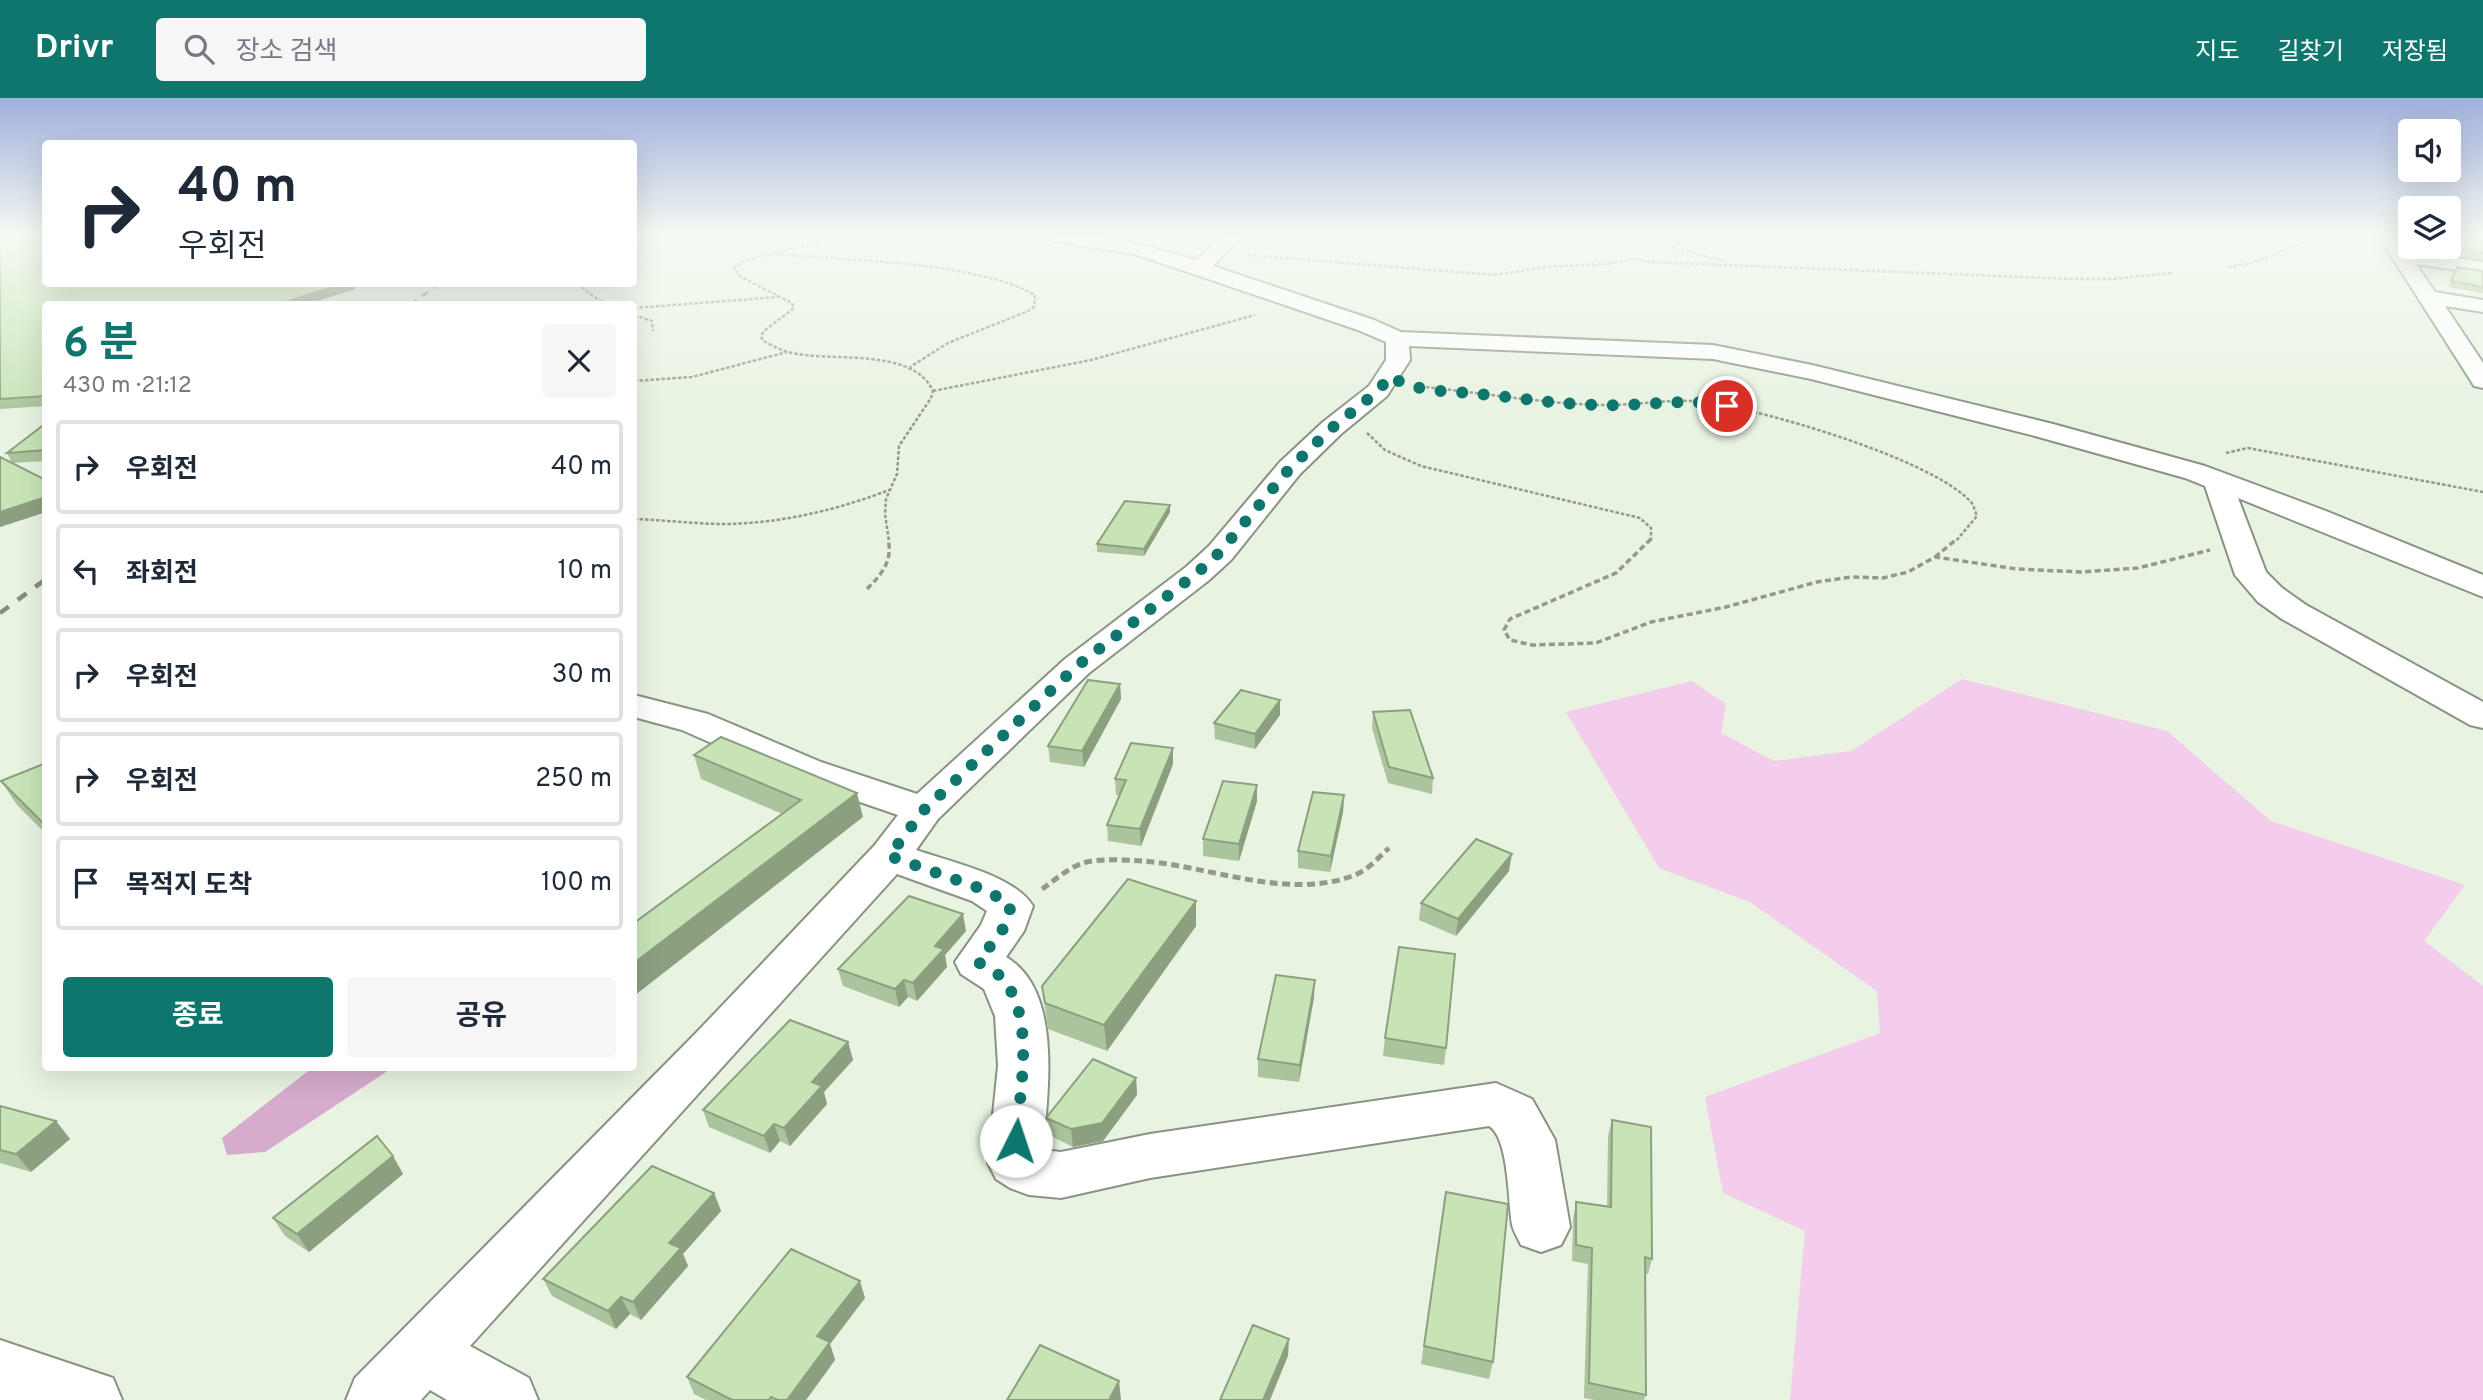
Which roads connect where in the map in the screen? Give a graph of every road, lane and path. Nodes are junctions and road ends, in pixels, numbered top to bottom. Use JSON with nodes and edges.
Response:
{"nodes":[{"id":1,"x":1035,"y":296,"type":"edge"},
{"id":2,"x":1293,"y":296,"type":"edge"},
{"id":3,"x":782,"y":297,"type":"joint"},
{"id":4,"x":2431,"y":298,"type":"joint"},
{"id":5,"x":1311,"y":306,"type":"junction"},
{"id":6,"x":2483,"y":306,"type":"edge"},
{"id":7,"x":637,"y":308,"type":"edge"},
{"id":8,"x":637,"y":316,"type":"edge"},
{"id":9,"x":653,"y":331,"type":"dead end"},
{"id":10,"x":788,"y":352,"type":"junction"},
{"id":11,"x":1394,"y":358,"type":"junction"},
{"id":12,"x":910,"y":367,"type":"junction"},
{"id":13,"x":637,"y":381,"type":"edge"},
{"id":14,"x":2483,"y":381,"type":"edge"},
{"id":15,"x":933,"y":391,"type":"junction"},
{"id":16,"x":1367,"y":427,"type":"dead end"},
{"id":17,"x":2220,"y":467,"type":"junction"},
{"id":18,"x":890,"y":490,"type":"junction"},
{"id":19,"x":2483,"y":492,"type":"edge"},
{"id":20,"x":637,"y":519,"type":"edge"},
{"id":21,"x":2237,"y":540,"type":"junction"},
{"id":22,"x":1935,"y":557,"type":"junction"},
{"id":23,"x":2483,"y":587,"type":"edge"},
{"id":24,"x":867,"y":589,"type":"dead end"},
{"id":25,"x":637,"y":706,"type":"edge"},
{"id":26,"x":2483,"y":717,"type":"edge"},
{"id":27,"x":924,"y":810,"type":"junction"},
{"id":28,"x":1388,"y":848,"type":"dead end"},
{"id":29,"x":889,"y":856,"type":"junction"},
{"id":30,"x":1011,"y":906,"type":"junction"},
{"id":31,"x":1541,"y":1227,"type":"dead end"},
{"id":32,"x":424,"y":1352,"type":"junction"},
{"id":33,"x":0,"y":1370,"type":"edge"},
{"id":34,"x":90,"y":1400,"type":"edge"},
{"id":35,"x":378,"y":1400,"type":"edge"},
{"id":36,"x":506,"y":1400,"type":"edge"}],
"edges":[{"from":1,"to":12,"type":"path"},
{"from":2,"to":5,"type":"street"},
{"from":3,"to":7,"type":"path"},
{"from":3,"to":10,"type":"path"},
{"from":4,"to":6,"type":"street"},
{"from":4,"to":14,"type":"street"},
{"from":5,"to":11,"type":"street"},
{"from":5,"to":15,"type":"path"},
{"from":8,"to":9,"type":"path"},
{"from":10,"to":12,"type":"path"},
{"from":10,"to":13,"type":"path"},
{"from":11,"to":17,"type":"street"},
{"from":11,"to":22,"type":"path"},
{"from":11,"to":27,"type":"street"},
{"from":12,"to":15,"type":"path"},
{"from":15,"to":18,"type":"path"},
{"from":16,"to":22,"type":"path"},
{"from":17,"to":19,"type":"path"},
{"from":17,"to":21,"type":"street"},
{"from":17,"to":23,"type":"street"},
{"from":18,"to":20,"type":"path"},
{"from":18,"to":24,"type":"path"},
{"from":21,"to":22,"type":"path"},
{"from":21,"to":26,"type":"street"},
{"from":25,"to":27,"type":"street"},
{"from":27,"to":29,"type":"street"},
{"from":28,"to":30,"type":"path"},
{"from":29,"to":30,"type":"street"},
{"from":29,"to":32,"type":"street"},
{"from":30,"to":31,"type":"street"},
{"from":32,"to":35,"type":"street"},
{"from":32,"to":36,"type":"street"},
{"from":33,"to":34,"type":"street"}]}
